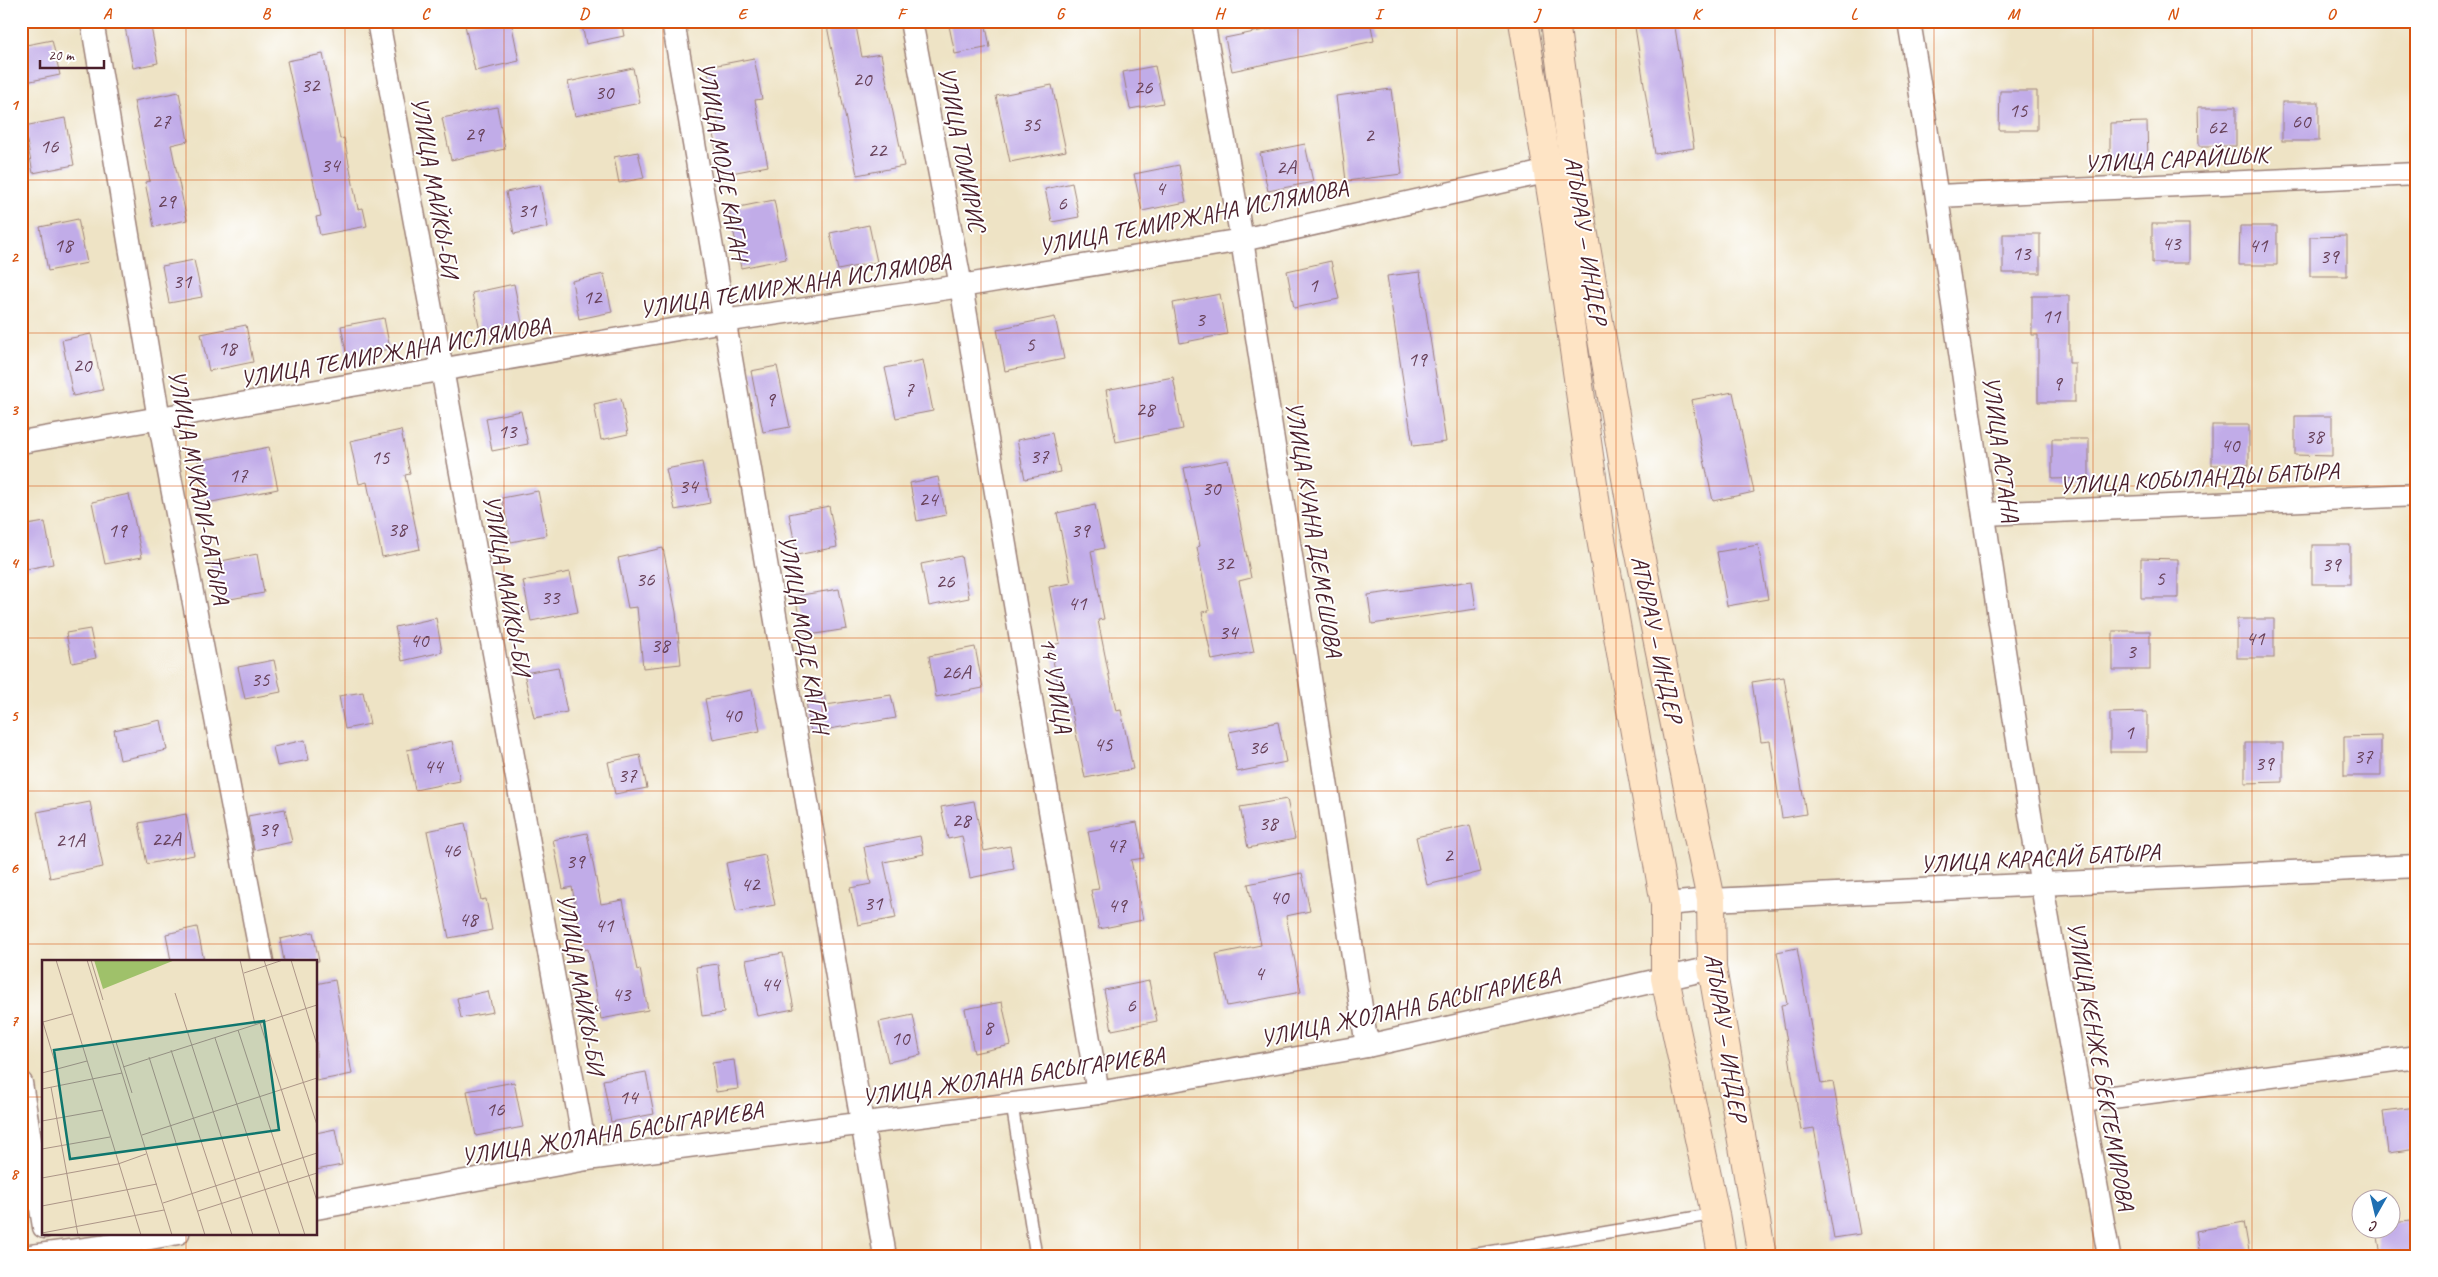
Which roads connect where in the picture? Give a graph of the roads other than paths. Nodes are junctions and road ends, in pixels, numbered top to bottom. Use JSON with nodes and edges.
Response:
{"nodes":[{"id":1,"x":92,"y":21,"type":"edge"},
{"id":2,"x":378,"y":21,"type":"edge"},
{"id":3,"x":673,"y":21,"type":"edge"},
{"id":4,"x":911,"y":21,"type":"edge"},
{"id":5,"x":1203,"y":21,"type":"edge"},
{"id":6,"x":1523,"y":21,"type":"edge"},
{"id":7,"x":1555,"y":21,"type":"edge"},
{"id":8,"x":1909,"y":21,"type":"edge"},
{"id":9,"x":1560,"y":168,"type":"junction"},
{"id":10,"x":2417,"y":174,"type":"edge"},
{"id":11,"x":1938,"y":196,"type":"junction"},
{"id":12,"x":1242,"y":240,"type":"junction"},
{"id":13,"x":961,"y":286,"type":"junction"},
{"id":14,"x":724,"y":321,"type":"junction"},
{"id":15,"x":441,"y":371,"type":"junction"},
{"id":16,"x":158,"y":420,"type":"junction"},
{"id":17,"x":21,"y":442,"type":"edge"},
{"id":18,"x":2417,"y":495,"type":"edge"},
{"id":19,"x":1984,"y":514,"type":"junction"},
{"id":20,"x":2417,"y":866,"type":"edge"},
{"id":21,"x":2042,"y":885,"type":"junction"},
{"id":22,"x":1711,"y":900,"type":"junction"},
{"id":23,"x":1666,"y":904,"type":"junction"},
{"id":24,"x":262,"y":960,"type":"edge"},
{"id":25,"x":1712,"y":968,"type":"junction"},
{"id":26,"x":1665,"y":978,"type":"junction"},
{"id":27,"x":1367,"y":1046,"type":"junction"},
{"id":28,"x":2417,"y":1057,"type":"edge"},
{"id":29,"x":21,"y":1083,"type":"edge"},
{"id":30,"x":1098,"y":1093,"type":"junction"},
{"id":31,"x":2082,"y":1100,"type":"junction"},
{"id":32,"x":1012,"y":1105,"type":"junction"},
{"id":33,"x":861,"y":1123,"type":"junction"},
{"id":34,"x":587,"y":1159,"type":"junction"},
{"id":35,"x":318,"y":1208,"type":"edge"},
{"id":36,"x":1715,"y":1214,"type":"junction"},
{"id":37,"x":42,"y":1215,"type":"edge"},
{"id":38,"x":174,"y":1234,"type":"edge"},
{"id":39,"x":41,"y":1247,"type":"edge"},
{"id":40,"x":102,"y":1252,"type":"edge"},
{"id":41,"x":885,"y":1256,"type":"edge"},
{"id":42,"x":1036,"y":1256,"type":"edge"},
{"id":43,"x":1465,"y":1256,"type":"edge"},
{"id":44,"x":1722,"y":1256,"type":"edge"},
{"id":45,"x":1762,"y":1256,"type":"edge"},
{"id":46,"x":2108,"y":1256,"type":"edge"}],
"edges":[{"from":1,"to":16,"type":"street","name":"УЛИЦА МУКАЛИ-БАТЫРА"},
{"from":2,"to":15,"type":"street","name":"УЛИЦА МАЙКЫ-БИ"},
{"from":3,"to":14,"type":"street","name":"УЛИЦА МОДЕ КАГАН"},
{"from":4,"to":13,"type":"street","name":"УЛИЦА ТОМИРИС"},
{"from":5,"to":12,"type":"street","name":"УЛИЦА КУАНА ДЕМЕШОВА"},
{"from":6,"to":9,"type":"main road","name":"АТЫРАУ — ИНДЕР"},
{"from":7,"to":9,"type":"main road","name":"АТЫРАУ — ИНДЕР"},
{"from":8,"to":11,"type":"street","name":"УЛИЦА АСТАНА"},
{"from":9,"to":12,"type":"street","name":"УЛИЦА ТЕМИРЖАНА ИСЛЯМОВА"},
{"from":9,"to":22,"type":"main road","name":"АТЫРАУ — ИНДЕР"},
{"from":9,"to":23,"type":"main road","name":"АТЫРАУ — ИНДЕР"},
{"from":10,"to":11,"type":"street","name":"УЛИЦА САРАЙШЫК"},
{"from":11,"to":19,"type":"street","name":"УЛИЦА АСТАНА"},
{"from":12,"to":13,"type":"street","name":"УЛИЦА ТЕМИРЖАНА ИСЛЯМОВА"},
{"from":12,"to":27,"type":"street","name":"УЛИЦА КУАНА ДЕМЕШОВА"},
{"from":13,"to":14,"type":"street","name":"УЛИЦА ТЕМИРЖАНА ИСЛЯМОВА"},
{"from":13,"to":30,"type":"street","name":"14 УЛИЦА"},
{"from":14,"to":15,"type":"street","name":"УЛИЦА ТЕМИРЖАНА ИСЛЯМОВА"},
{"from":14,"to":33,"type":"street","name":"УЛИЦА МОДЕ КАГАН"},
{"from":15,"to":16,"type":"street","name":"УЛИЦА ТЕМИРЖАНА ИСЛЯМОВА"},
{"from":15,"to":34,"type":"street","name":"УЛИЦА МАЙКЫ-БИ"},
{"from":16,"to":17,"type":"street","name":"УЛИЦА ТЕМИРЖАНА ИСЛЯМОВА"},
{"from":16,"to":24,"type":"street","name":"УЛИЦА МУКАЛИ-БАТЫРА"},
{"from":18,"to":19,"type":"street","name":"УЛИЦА КОБЫЛАНДЫ БАТЫРА"},
{"from":19,"to":21,"type":"street","name":"УЛИЦА АСТАНА"},
{"from":20,"to":21,"type":"street","name":"УЛИЦА КАРАСАЙ БАТЫРА"},
{"from":21,"to":22,"type":"street","name":"УЛИЦА КАРАСАЙ БАТЫРА"},
{"from":21,"to":31,"type":"street","name":"УЛИЦА КЕНЖЕ БЕКТЕМИРОВА"},
{"from":22,"to":23,"type":"street","name":"УЛИЦА КАРАСАЙ БАТЫРА"},
{"from":22,"to":25,"type":"main road","name":"АТЫРАУ — ИНДЕР"},
{"from":23,"to":26,"type":"main road","name":"АТЫРАУ — ИНДЕР"},
{"from":25,"to":26,"type":"street","name":"УЛИЦА ЖОЛАНА БАСЫГАРИЕВА"},
{"from":25,"to":45,"type":"main road","name":"АТЫРАУ — ИНДЕР"},
{"from":26,"to":27,"type":"street","name":"УЛИЦА ЖОЛАНА БАСЫГАРИЕВА"},
{"from":26,"to":36,"type":"main road","name":"АТЫРАУ — ИНДЕР"},
{"from":27,"to":30,"type":"street","name":"УЛИЦА ЖОЛАНА БАСЫГАРИЕВА"},
{"from":28,"to":31,"type":"street"},
{"from":29,"to":37,"type":"street"},
{"from":30,"to":32,"type":"street","name":"УЛИЦА ЖОЛАНА БАСЫГАРИЕВА"},
{"from":31,"to":46,"type":"street","name":"УЛИЦА КЕНЖЕ БЕКТЕМИРОВА"},
{"from":32,"to":33,"type":"street","name":"УЛИЦА ЖОЛАНА БАСЫГАРИЕВА"},
{"from":32,"to":42,"type":"lane"},
{"from":33,"to":34,"type":"street","name":"УЛИЦА ЖОЛАНА БАСЫГАРИЕВА"},
{"from":33,"to":41,"type":"street","name":"УЛИЦА МОДЕ КАГАН"},
{"from":34,"to":35,"type":"street","name":"УЛИЦА ЖОЛАНА БАСЫГАРИЕВА"},
{"from":36,"to":43,"type":"lane"},
{"from":36,"to":44,"type":"main road","name":"АТЫРАУ — ИНДЕР"},
{"from":38,"to":40,"type":"street"},
{"from":39,"to":40,"type":"street"}]}
